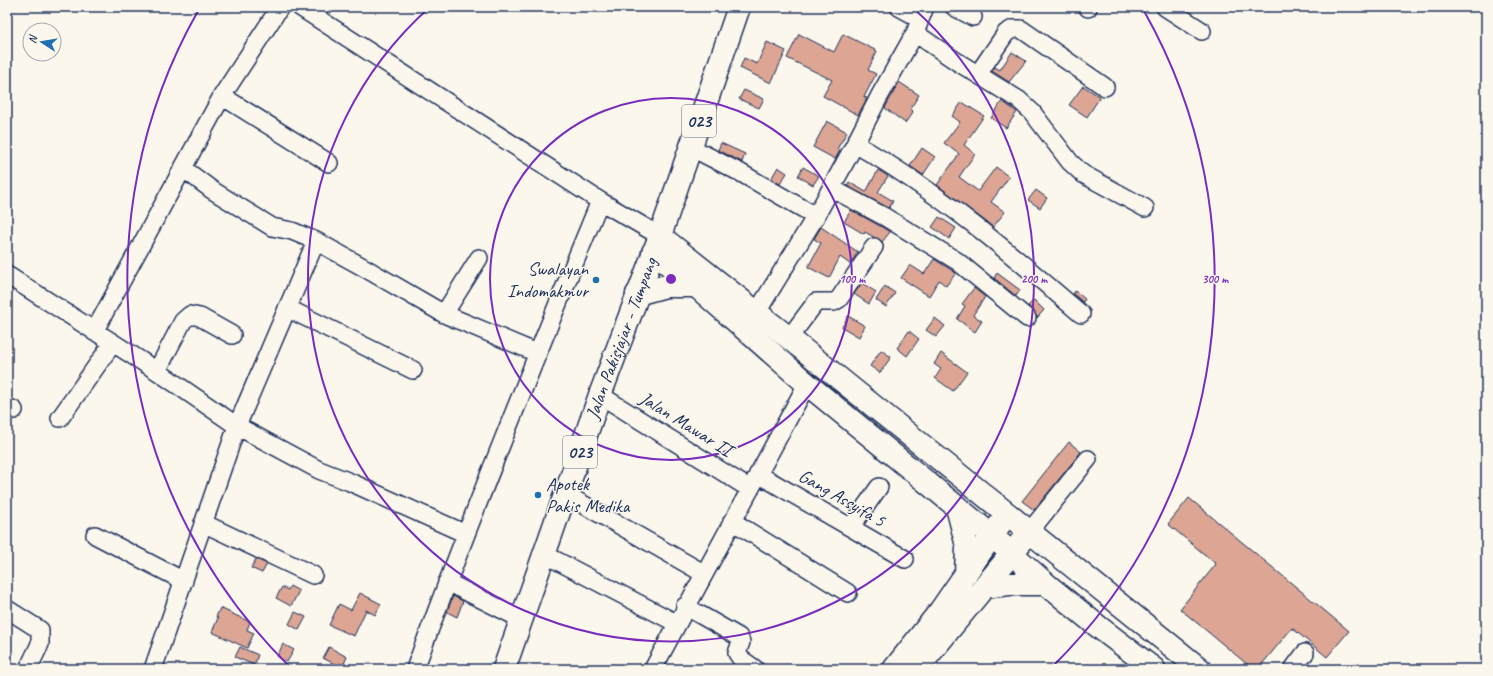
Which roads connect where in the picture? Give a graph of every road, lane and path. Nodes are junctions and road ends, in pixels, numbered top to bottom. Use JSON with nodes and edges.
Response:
{"nodes":[{"id":1,"x":280,"y":7,"type":"edge"},
{"id":2,"x":300,"y":7,"type":"edge"},
{"id":3,"x":740,"y":7,"type":"edge"},
{"id":4,"x":899,"y":7,"type":"edge"},
{"id":5,"x":954,"y":7,"type":"edge"},
{"id":6,"x":1165,"y":7,"type":"edge"},
{"id":7,"x":972,"y":17,"type":"dead end"},
{"id":8,"x":920,"y":19,"type":"edge"},
{"id":9,"x":1202,"y":31,"type":"dead end"},
{"id":10,"x":978,"y":74,"type":"junction"},
{"id":11,"x":1105,"y":87,"type":"dead end"},
{"id":12,"x":222,"y":96,"type":"junction"},
{"id":13,"x":855,"y":144,"type":"junction"},
{"id":14,"x":690,"y":147,"type":"junction"},
{"id":15,"x":329,"y":163,"type":"dead end"},
{"id":16,"x":184,"y":169,"type":"junction"},
{"id":17,"x":831,"y":188,"type":"junction"},
{"id":18,"x":600,"y":201,"type":"junction"},
{"id":19,"x":1145,"y":208,"type":"dead end"},
{"id":20,"x":816,"y":216,"type":"junction"},
{"id":21,"x":316,"y":241,"type":"junction"},
{"id":22,"x":657,"y":244,"type":"junction"},
{"id":23,"x":874,"y":247,"type":"dead end"},
{"id":24,"x":479,"y":258,"type":"dead end"},
{"id":25,"x":7,"y":275,"type":"edge"},
{"id":26,"x":696,"y":286,"type":"junction"},
{"id":27,"x":637,"y":294,"type":"junction"},
{"id":28,"x":287,"y":308,"type":"junction"},
{"id":29,"x":757,"y":312,"type":"junction"},
{"id":30,"x":444,"y":314,"type":"junction"},
{"id":31,"x":1081,"y":314,"type":"dead end"},
{"id":32,"x":1027,"y":318,"type":"dead end"},
{"id":33,"x":94,"y":332,"type":"junction"},
{"id":34,"x":232,"y":335,"type":"dead end"},
{"id":35,"x":789,"y":338,"type":"junction"},
{"id":36,"x":112,"y":344,"type":"junction"},
{"id":37,"x":537,"y":353,"type":"junction"},
{"id":38,"x":413,"y":370,"type":"dead end"},
{"id":39,"x":157,"y":371,"type":"junction"},
{"id":40,"x":807,"y":384,"type":"junction"},
{"id":41,"x":600,"y":395,"type":"junction"},
{"id":42,"x":60,"y":418,"type":"dead end"},
{"id":43,"x":237,"y":426,"type":"junction"},
{"id":44,"x":1088,"y":459,"type":"dead end"},
{"id":45,"x":758,"y":474,"type":"junction"},
{"id":46,"x":879,"y":487,"type":"dead end"},
{"id":47,"x":750,"y":489,"type":"junction"},
{"id":48,"x":565,"y":494,"type":"junction"},
{"id":49,"x":957,"y":507,"type":"junction"},
{"id":50,"x":1007,"y":514,"type":"junction"},
{"id":51,"x":732,"y":520,"type":"junction"},
{"id":52,"x":203,"y":523,"type":"junction"},
{"id":53,"x":851,"y":527,"type":"junction"},
{"id":54,"x":1030,"y":531,"type":"junction"},
{"id":55,"x":466,"y":534,"type":"junction"},
{"id":56,"x":96,"y":535,"type":"dead end"},
{"id":57,"x":992,"y":535,"type":"junction"},
{"id":58,"x":544,"y":554,"type":"junction"},
{"id":59,"x":1012,"y":554,"type":"junction"},
{"id":60,"x":905,"y":559,"type":"dead end"},
{"id":61,"x":703,"y":573,"type":"junction"},
{"id":62,"x":966,"y":574,"type":"junction"},
{"id":63,"x":313,"y":575,"type":"dead end"},
{"id":64,"x":184,"y":582,"type":"junction"},
{"id":65,"x":447,"y":582,"type":"junction"},
{"id":66,"x":1046,"y":584,"type":"junction"},
{"id":67,"x":984,"y":588,"type":"junction"},
{"id":68,"x":848,"y":593,"type":"dead end"},
{"id":69,"x":685,"y":606,"type":"junction"},
{"id":70,"x":7,"y":609,"type":"edge"},
{"id":71,"x":521,"y":619,"type":"junction"},
{"id":72,"x":676,"y":623,"type":"junction"},
{"id":73,"x":1305,"y":653,"type":"dead end"},
{"id":74,"x":658,"y":667,"type":"edge"},
{"id":75,"x":28,"y":669,"type":"edge"},
{"id":76,"x":153,"y":669,"type":"edge"},
{"id":77,"x":415,"y":669,"type":"edge"},
{"id":78,"x":504,"y":669,"type":"edge"},
{"id":79,"x":755,"y":669,"type":"edge"},
{"id":80,"x":894,"y":669,"type":"edge"},
{"id":81,"x":918,"y":669,"type":"edge"},
{"id":82,"x":1154,"y":669,"type":"edge"},
{"id":83,"x":1200,"y":669,"type":"edge"},
{"id":84,"x":1293,"y":669,"type":"edge"}],
"edges":[{"from":1,"to":12,"type":"street"},
{"from":2,"to":18,"type":"street"},
{"from":3,"to":14,"type":"main road","name":"Jalan Pakisjajar - Tumpang","number":"023"},
{"from":4,"to":8,"type":"street"},
{"from":5,"to":7,"type":"street"},
{"from":6,"to":9,"type":"street"},
{"from":8,"to":10,"type":"street"},
{"from":8,"to":13,"type":"street"},
{"from":10,"to":11,"type":"street"},
{"from":10,"to":19,"type":"street"},
{"from":12,"to":15,"type":"street"},
{"from":12,"to":16,"type":"street"},
{"from":13,"to":17,"type":"street"},
{"from":13,"to":31,"type":"street"},
{"from":14,"to":20,"type":"street"},
{"from":14,"to":22,"type":"main road","name":"Jalan Pakisjajar - Tumpang","number":"023"},
{"from":16,"to":21,"type":"street"},
{"from":16,"to":33,"type":"street"},
{"from":17,"to":20,"type":"street"},
{"from":17,"to":32,"type":"street"},
{"from":18,"to":22,"type":"street"},
{"from":18,"to":37,"type":"street"},
{"from":20,"to":29,"type":"street"},
{"from":21,"to":28,"type":"street"},
{"from":21,"to":30,"type":"street"},
{"from":22,"to":26,"type":"main road"},
{"from":22,"to":27,"type":"main road","name":"Jalan Pakisjajar - Tumpang","number":"023"},
{"from":22,"to":29,"type":"main road"},
{"from":23,"to":35,"type":"street"},
{"from":24,"to":30,"type":"street"},
{"from":25,"to":33,"type":"street"},
{"from":26,"to":27,"type":"main road"},
{"from":26,"to":40,"type":"main road"},
{"from":27,"to":41,"type":"main road","name":"Jalan Pakisjajar - Tumpang","number":"023"},
{"from":28,"to":38,"type":"street"},
{"from":28,"to":43,"type":"street"},
{"from":29,"to":35,"type":"main road"},
{"from":30,"to":37,"type":"street"},
{"from":33,"to":36,"type":"street"},
{"from":34,"to":39,"type":"street"},
{"from":35,"to":50,"type":"main road"},
{"from":36,"to":39,"type":"street"},
{"from":36,"to":42,"type":"street"},
{"from":37,"to":55,"type":"street"},
{"from":39,"to":43,"type":"street"},
{"from":40,"to":45,"type":"street"},
{"from":40,"to":49,"type":"main road"},
{"from":41,"to":47,"type":"street","name":"Jalan Mawar II"},
{"from":41,"to":48,"type":"main road","name":"Jalan Pakisjajar - Tumpang","number":"023"},
{"from":43,"to":52,"type":"street"},
{"from":43,"to":55,"type":"street"},
{"from":44,"to":54,"type":"street"},
{"from":45,"to":47,"type":"street"},
{"from":45,"to":53,"type":"street","name":"Gang Assyifa 5"},
{"from":46,"to":53,"type":"street"},
{"from":47,"to":51,"type":"street"},
{"from":48,"to":58,"type":"main road","name":"Jalan Pakisjajar - Tumpang","number":"023"},
{"from":48,"to":61,"type":"street"},
{"from":49,"to":57,"type":"main road"},
{"from":49,"to":62,"type":"main road"},
{"from":50,"to":54,"type":"main road"},
{"from":50,"to":57,"type":"main road"},
{"from":51,"to":61,"type":"street"},
{"from":51,"to":68,"type":"street"},
{"from":52,"to":63,"type":"street"},
{"from":52,"to":64,"type":"street"},
{"from":53,"to":60,"type":"street","name":"Gang Assyifa 5"},
{"from":54,"to":59,"type":"main road"},
{"from":54,"to":83,"type":"main road"},
{"from":55,"to":65,"type":"street"},
{"from":56,"to":64,"type":"street"},
{"from":57,"to":59,"type":"main road"},
{"from":57,"to":62,"type":"main road"},
{"from":58,"to":71,"type":"main road","name":"Jalan Pakisjajar - Tumpang","number":"023"},
{"from":58,"to":72,"type":"street"},
{"from":59,"to":66,"type":"main road"},
{"from":59,"to":67,"type":"main road"},
{"from":61,"to":69,"type":"street"},
{"from":62,"to":80,"type":"main road"},
{"from":64,"to":76,"type":"street"},
{"from":65,"to":71,"type":"street"},
{"from":65,"to":77,"type":"street"},
{"from":66,"to":67,"type":"main road"},
{"from":66,"to":82,"type":"main road"},
{"from":67,"to":81,"type":"main road"},
{"from":69,"to":72,"type":"street"},
{"from":69,"to":79,"type":"street"},
{"from":70,"to":75,"type":"street"},
{"from":71,"to":78,"type":"main road","name":"Jalan Pakisjajar - Tumpang","number":"023"},
{"from":72,"to":74,"type":"street"},
{"from":73,"to":84,"type":"street"}]}
